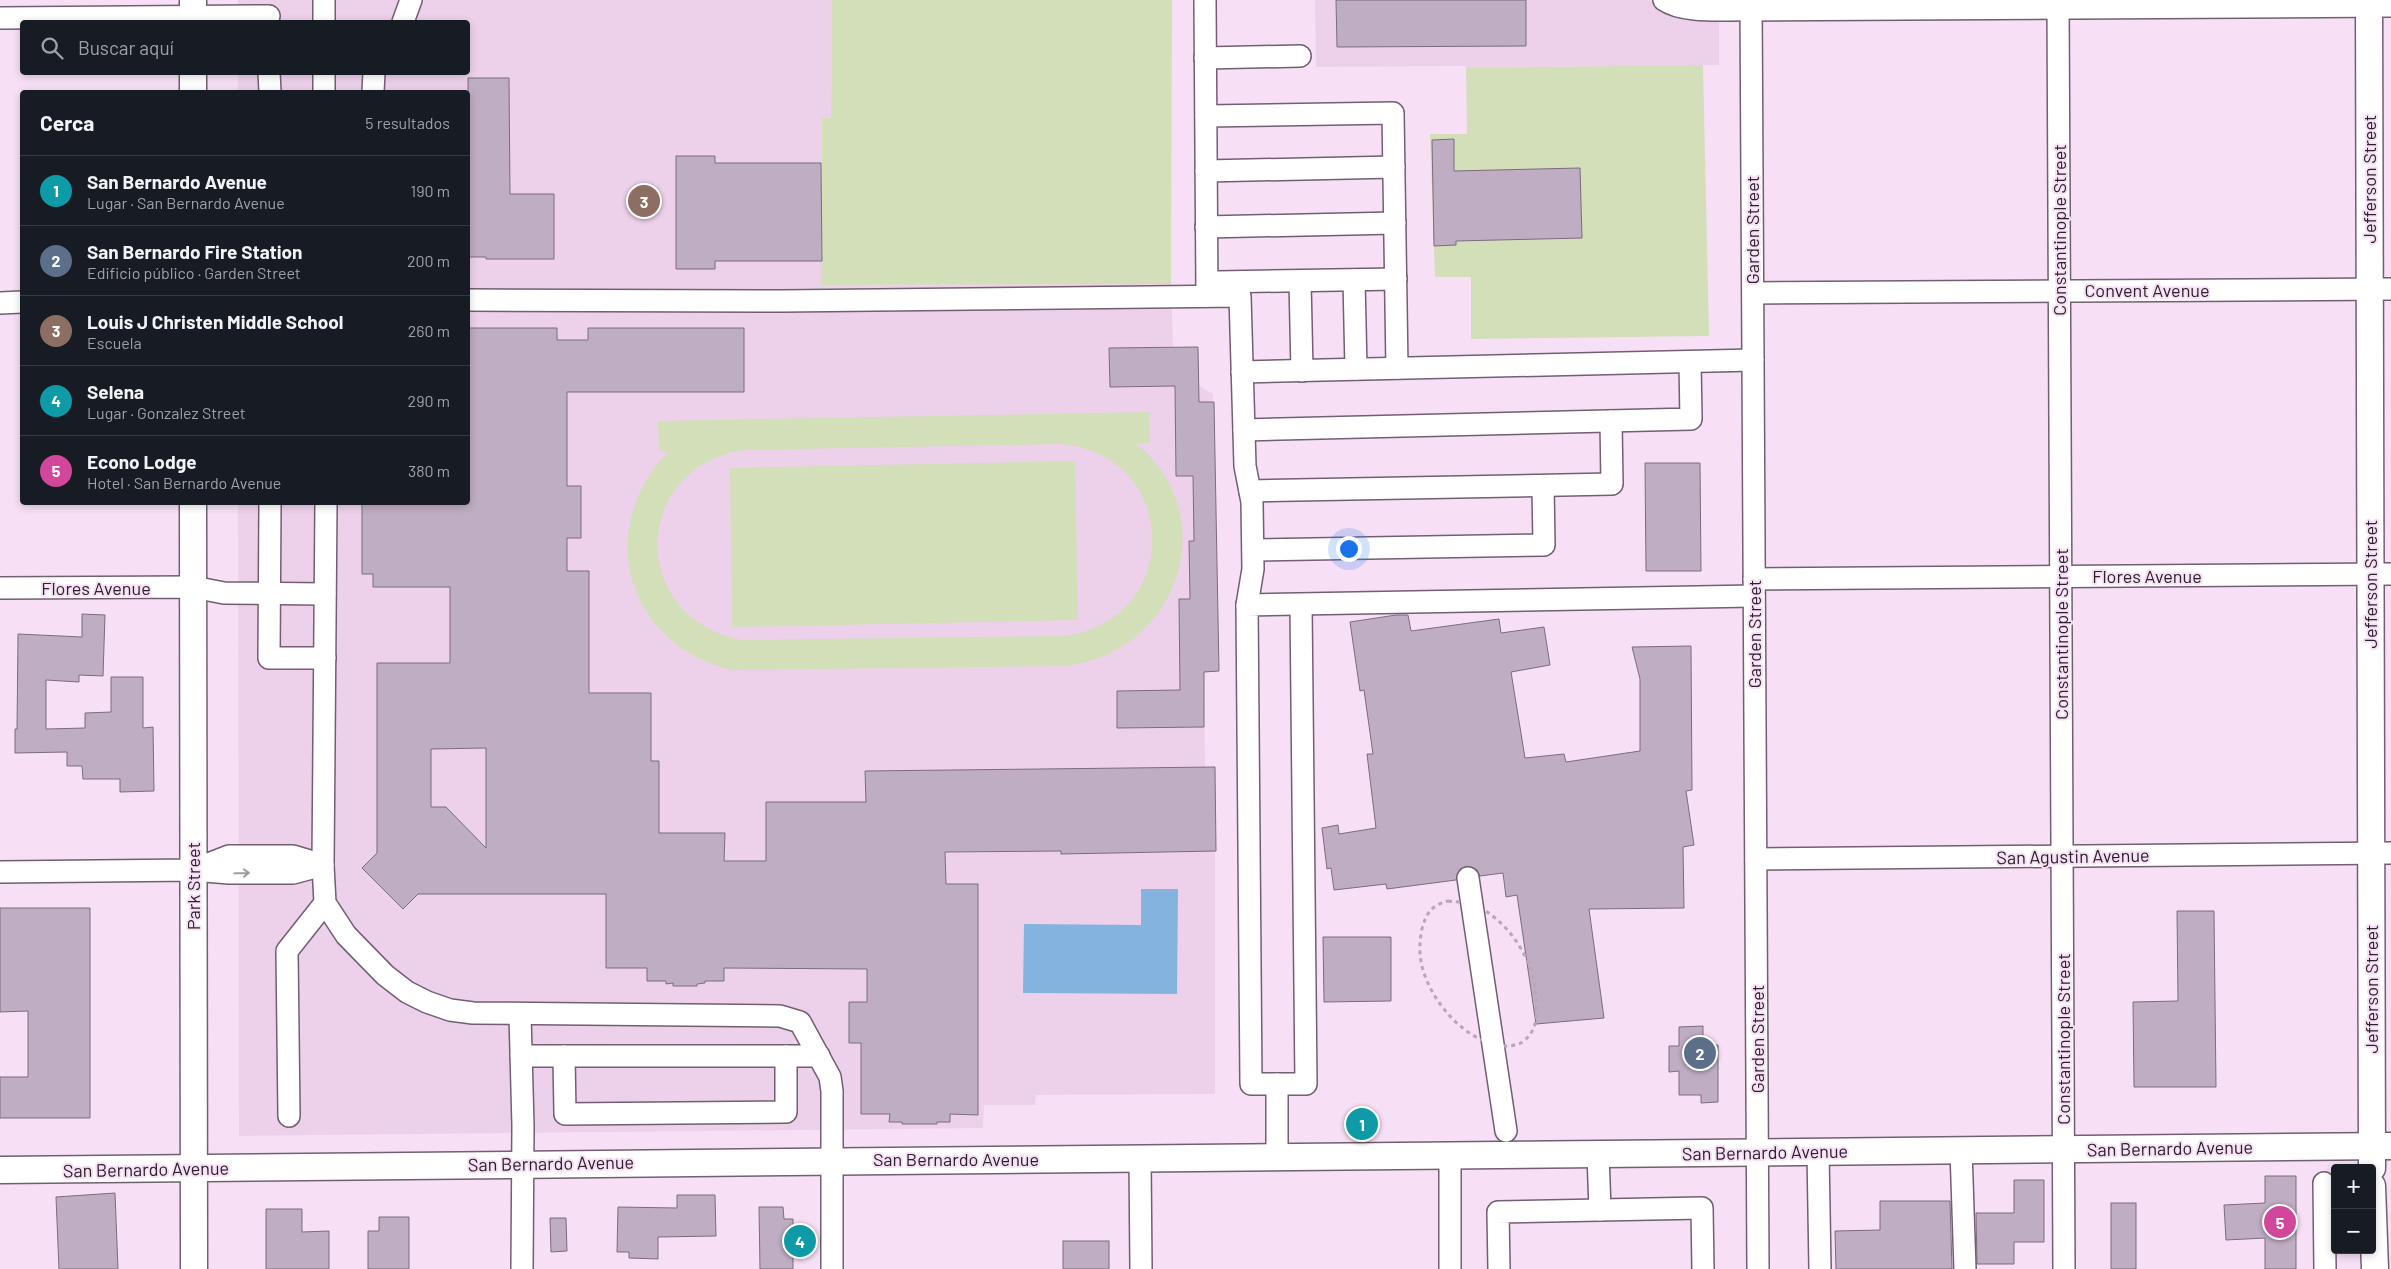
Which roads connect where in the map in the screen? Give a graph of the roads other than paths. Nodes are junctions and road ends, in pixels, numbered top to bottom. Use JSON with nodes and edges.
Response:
{"nodes":[{"id":1,"x":324,"y":0,"type":"edge"},
{"id":2,"x":411,"y":0,"type":"edge"},
{"id":3,"x":1205,"y":0,"type":"edge"},
{"id":4,"x":1664,"y":0,"type":"edge"},
{"id":5,"x":2058,"y":4,"type":"edge"},
{"id":6,"x":2376,"y":4,"type":"edge"},
{"id":7,"x":1751,"y":5,"type":"edge"},
{"id":8,"x":193,"y":13,"type":"edge"},
{"id":9,"x":269,"y":13,"type":"edge"},
{"id":10,"x":0,"y":18,"type":"edge"},
{"id":11,"x":324,"y":20,"type":"edge"},
{"id":12,"x":404,"y":20,"type":"edge"},
{"id":13,"x":1300,"y":56,"type":"dead end"},
{"id":14,"x":1205,"y":58,"type":"junction"},
{"id":15,"x":193,"y":75,"type":"edge"},
{"id":16,"x":270,"y":75,"type":"edge"},
{"id":17,"x":324,"y":75,"type":"edge"},
{"id":18,"x":374,"y":75,"type":"edge"},
{"id":19,"x":193,"y":90,"type":"edge"},
{"id":20,"x":270,"y":90,"type":"edge"},
{"id":21,"x":324,"y":90,"type":"edge"},
{"id":22,"x":373,"y":90,"type":"edge"},
{"id":23,"x":1206,"y":116,"type":"junction"},
{"id":24,"x":1394,"y":167,"type":"junction"},
{"id":25,"x":1206,"y":171,"type":"junction"},
{"id":26,"x":1394,"y":224,"type":"junction"},
{"id":27,"x":1206,"y":227,"type":"junction"},
{"id":28,"x":1396,"y":279,"type":"junction"},
{"id":29,"x":1354,"y":280,"type":"junction"},
{"id":30,"x":1300,"y":281,"type":"junction"},
{"id":31,"x":1207,"y":289,"type":"junction"},
{"id":32,"x":2380,"y":289,"type":"edge"},
{"id":33,"x":2059,"y":291,"type":"junction"},
{"id":34,"x":1753,"y":293,"type":"junction"},
{"id":35,"x":470,"y":300,"type":"edge"},
{"id":36,"x":20,"y":302,"type":"edge"},
{"id":37,"x":0,"y":303,"type":"edge"},
{"id":38,"x":1753,"y":360,"type":"junction"},
{"id":39,"x":1690,"y":362,"type":"junction"},
{"id":40,"x":1397,"y":368,"type":"junction"},
{"id":41,"x":1356,"y":369,"type":"junction"},
{"id":42,"x":1302,"y":370,"type":"junction"},
{"id":43,"x":1242,"y":372,"type":"junction"},
{"id":44,"x":1611,"y":421,"type":"junction"},
{"id":45,"x":1244,"y":430,"type":"junction"},
{"id":46,"x":1543,"y":486,"type":"junction"},
{"id":47,"x":1250,"y":491,"type":"junction"},
{"id":48,"x":193,"y":505,"type":"edge"},
{"id":49,"x":270,"y":505,"type":"edge"},
{"id":50,"x":326,"y":505,"type":"edge"},
{"id":51,"x":1253,"y":550,"type":"junction"},
{"id":52,"x":2381,"y":574,"type":"edge"},
{"id":53,"x":2061,"y":576,"type":"junction"},
{"id":54,"x":193,"y":587,"type":"junction"},
{"id":55,"x":0,"y":588,"type":"edge"},
{"id":56,"x":1754,"y":588,"type":"junction"},
{"id":57,"x":270,"y":594,"type":"junction"},
{"id":58,"x":325,"y":594,"type":"junction"},
{"id":59,"x":1247,"y":605,"type":"junction"},
{"id":60,"x":1301,"y":605,"type":"junction"},
{"id":61,"x":325,"y":658,"type":"junction"},
{"id":62,"x":2381,"y":853,"type":"edge"},
{"id":63,"x":2062,"y":856,"type":"junction"},
{"id":64,"x":1756,"y":859,"type":"junction"},
{"id":65,"x":323,"y":865,"type":"junction"},
{"id":66,"x":193,"y":870,"type":"junction"},
{"id":67,"x":0,"y":872,"type":"edge"},
{"id":68,"x":1468,"y":878,"type":"dead end"},
{"id":69,"x":325,"y":903,"type":"junction"},
{"id":70,"x":520,"y":1015,"type":"junction"},
{"id":71,"x":521,"y":1056,"type":"junction"},
{"id":72,"x":564,"y":1056,"type":"junction"},
{"id":73,"x":786,"y":1056,"type":"junction"},
{"id":74,"x":819,"y":1056,"type":"junction"},
{"id":75,"x":1277,"y":1084,"type":"junction"},
{"id":76,"x":289,"y":1116,"type":"dead end"},
{"id":77,"x":1506,"y":1131,"type":"dead end"},
{"id":78,"x":2063,"y":1149,"type":"junction"},
{"id":79,"x":1962,"y":1150,"type":"junction"},
{"id":80,"x":1757,"y":1152,"type":"junction"},
{"id":81,"x":1818,"y":1152,"type":"junction"},
{"id":82,"x":2378,"y":1153,"type":"edge"},
{"id":83,"x":1598,"y":1154,"type":"junction"},
{"id":84,"x":1450,"y":1155,"type":"junction"},
{"id":85,"x":1277,"y":1157,"type":"junction"},
{"id":86,"x":1140,"y":1159,"type":"junction"},
{"id":87,"x":832,"y":1160,"type":"junction"},
{"id":88,"x":521,"y":1163,"type":"junction"},
{"id":89,"x":193,"y":1168,"type":"junction"},
{"id":90,"x":0,"y":1170,"type":"edge"},
{"id":91,"x":2324,"y":1183,"type":"dead end"},
{"id":92,"x":2376,"y":1198,"type":"edge"},
{"id":93,"x":1600,"y":1210,"type":"junction"},
{"id":94,"x":2382,"y":1215,"type":"edge"},
{"id":95,"x":194,"y":1269,"type":"edge"},
{"id":96,"x":522,"y":1269,"type":"edge"},
{"id":97,"x":832,"y":1269,"type":"edge"},
{"id":98,"x":1140,"y":1269,"type":"edge"},
{"id":99,"x":1450,"y":1269,"type":"edge"},
{"id":100,"x":1499,"y":1269,"type":"edge"},
{"id":101,"x":1703,"y":1269,"type":"edge"},
{"id":102,"x":1758,"y":1269,"type":"edge"},
{"id":103,"x":1820,"y":1269,"type":"edge"},
{"id":104,"x":1965,"y":1269,"type":"edge"},
{"id":105,"x":2064,"y":1269,"type":"edge"},
{"id":106,"x":2325,"y":1269,"type":"edge"},
{"id":107,"x":2375,"y":1269,"type":"edge"}],
"edges":[{"from":1,"to":11,"type":"street"},
{"from":2,"to":12,"type":"street"},
{"from":3,"to":14,"type":"street"},
{"from":4,"to":7,"type":"street"},
{"from":5,"to":6,"type":"street"},
{"from":5,"to":7,"type":"street"},
{"from":5,"to":33,"type":"street","name":"Constantinople Street"},
{"from":6,"to":32,"type":"main road","name":"Jefferson Street"},
{"from":7,"to":34,"type":"street","name":"Garden Street"},
{"from":8,"to":9,"type":"street"},
{"from":8,"to":10,"type":"street"},
{"from":13,"to":14,"type":"street"},
{"from":14,"to":23,"type":"street"},
{"from":15,"to":19,"type":"main road"},
{"from":16,"to":20,"type":"street"},
{"from":17,"to":21,"type":"street"},
{"from":18,"to":22,"type":"street"},
{"from":23,"to":24,"type":"street"},
{"from":23,"to":25,"type":"street"},
{"from":24,"to":25,"type":"street"},
{"from":24,"to":26,"type":"street"},
{"from":25,"to":27,"type":"street"},
{"from":26,"to":27,"type":"street"},
{"from":26,"to":28,"type":"street"},
{"from":27,"to":31,"type":"street"},
{"from":28,"to":29,"type":"street"},
{"from":28,"to":40,"type":"street"},
{"from":29,"to":30,"type":"street"},
{"from":29,"to":41,"type":"street"},
{"from":30,"to":31,"type":"street"},
{"from":30,"to":42,"type":"street"},
{"from":31,"to":35,"type":"street"},
{"from":31,"to":43,"type":"street"},
{"from":32,"to":33,"type":"street","name":"Convent Avenue"},
{"from":32,"to":52,"type":"main road","name":"Jefferson Street"},
{"from":33,"to":34,"type":"street","name":"Convent Avenue"},
{"from":33,"to":53,"type":"street","name":"Constantinople Street"},
{"from":34,"to":38,"type":"street","name":"Garden Street"},
{"from":36,"to":37,"type":"street"},
{"from":38,"to":39,"type":"street"},
{"from":38,"to":56,"type":"street","name":"Garden Street"},
{"from":39,"to":40,"type":"street"},
{"from":39,"to":44,"type":"street"},
{"from":40,"to":41,"type":"street"},
{"from":41,"to":42,"type":"street"},
{"from":42,"to":43,"type":"street"},
{"from":43,"to":45,"type":"street"},
{"from":44,"to":45,"type":"street"},
{"from":44,"to":46,"type":"street"},
{"from":45,"to":47,"type":"street"},
{"from":46,"to":47,"type":"street"},
{"from":46,"to":51,"type":"street"},
{"from":47,"to":51,"type":"street"},
{"from":48,"to":54,"type":"main road","name":"Park Street"},
{"from":49,"to":57,"type":"street"},
{"from":50,"to":58,"type":"street"},
{"from":51,"to":59,"type":"street"},
{"from":52,"to":53,"type":"street","name":"Flores Avenue"},
{"from":52,"to":62,"type":"main road","name":"Jefferson Street"},
{"from":53,"to":56,"type":"street","name":"Flores Avenue"},
{"from":53,"to":63,"type":"street","name":"Constantinople Street"},
{"from":54,"to":55,"type":"street","name":"Flores Avenue"},
{"from":54,"to":57,"type":"street","name":"Flores Avenue"},
{"from":54,"to":66,"type":"main road","name":"Park Street"},
{"from":56,"to":60,"type":"street","name":"Flores Avenue"},
{"from":56,"to":64,"type":"street","name":"Garden Street"},
{"from":57,"to":58,"type":"street","name":"Flores Avenue"},
{"from":57,"to":61,"type":"street"},
{"from":58,"to":61,"type":"street"},
{"from":59,"to":60,"type":"street","name":"Flores Avenue"},
{"from":59,"to":75,"type":"street"},
{"from":60,"to":75,"type":"street"},
{"from":61,"to":65,"type":"street"},
{"from":62,"to":63,"type":"street","name":"San Agustin Avenue"},
{"from":62,"to":82,"type":"main road","name":"Jefferson Street"},
{"from":63,"to":64,"type":"street","name":"San Agustin Avenue"},
{"from":63,"to":78,"type":"street","name":"Constantinople Street"},
{"from":64,"to":80,"type":"street","name":"Garden Street"},
{"from":65,"to":66,"type":"street"},
{"from":65,"to":69,"type":"street"},
{"from":66,"to":67,"type":"street"},
{"from":66,"to":89,"type":"main road","name":"Park Street"},
{"from":68,"to":77,"type":"street"},
{"from":69,"to":70,"type":"street"},
{"from":69,"to":76,"type":"street"},
{"from":70,"to":71,"type":"street"},
{"from":70,"to":74,"type":"street"},
{"from":71,"to":72,"type":"street"},
{"from":71,"to":88,"type":"street"},
{"from":72,"to":73,"type":"street"},
{"from":72,"to":73,"type":"street"},
{"from":73,"to":74,"type":"street"},
{"from":74,"to":87,"type":"street"},
{"from":75,"to":85,"type":"street"},
{"from":78,"to":79,"type":"main road","name":"San Bernardo Avenue"},
{"from":78,"to":82,"type":"main road","name":"San Bernardo Avenue"},
{"from":78,"to":105,"type":"street","name":"Constantinople Street"},
{"from":79,"to":81,"type":"main road","name":"San Bernardo Avenue"},
{"from":79,"to":104,"type":"street"},
{"from":80,"to":81,"type":"main road","name":"San Bernardo Avenue"},
{"from":80,"to":83,"type":"main road","name":"San Bernardo Avenue"},
{"from":80,"to":102,"type":"street","name":"Garden Street"},
{"from":81,"to":103,"type":"street"},
{"from":83,"to":84,"type":"main road","name":"San Bernardo Avenue"},
{"from":83,"to":93,"type":"street"},
{"from":84,"to":85,"type":"main road","name":"San Bernardo Avenue"},
{"from":84,"to":99,"type":"street"},
{"from":85,"to":86,"type":"main road","name":"San Bernardo Avenue"},
{"from":86,"to":87,"type":"main road","name":"San Bernardo Avenue"},
{"from":86,"to":98,"type":"street"},
{"from":87,"to":88,"type":"main road","name":"San Bernardo Avenue"},
{"from":87,"to":97,"type":"street"},
{"from":88,"to":89,"type":"main road","name":"San Bernardo Avenue"},
{"from":88,"to":96,"type":"street"},
{"from":89,"to":90,"type":"main road","name":"San Bernardo Avenue"},
{"from":89,"to":95,"type":"main road","name":"Park Street"},
{"from":91,"to":106,"type":"street"},
{"from":92,"to":94,"type":"main road"},
{"from":93,"to":100,"type":"street"},
{"from":93,"to":101,"type":"street"},
{"from":94,"to":107,"type":"main road"}]}
